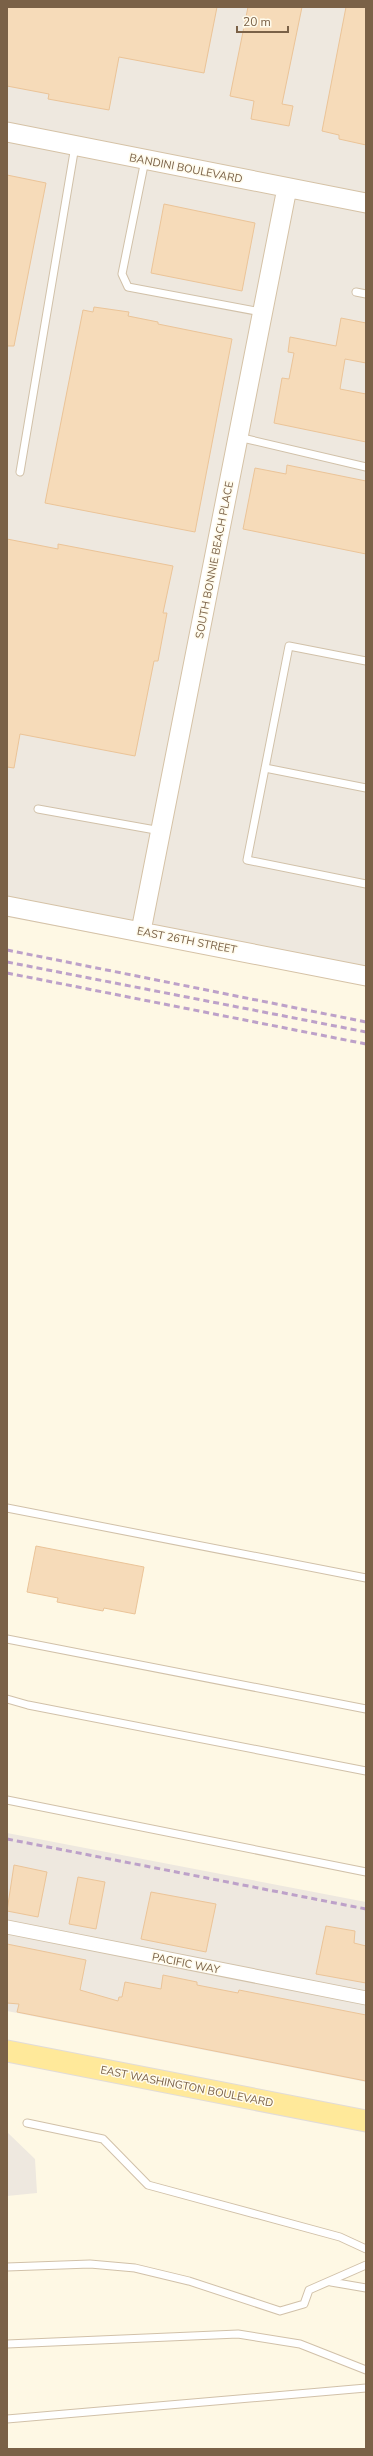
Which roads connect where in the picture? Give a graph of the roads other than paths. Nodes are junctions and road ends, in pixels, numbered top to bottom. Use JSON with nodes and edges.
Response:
{"nodes":[{"id":1,"x":7,"y":132,"type":"edge"},
{"id":2,"x":75,"y":146,"type":"junction"},
{"id":3,"x":145,"y":160,"type":"junction"},
{"id":4,"x":287,"y":188,"type":"junction"},
{"id":5,"x":366,"y":203,"type":"edge"},
{"id":6,"x":356,"y":292,"type":"dead end"},
{"id":7,"x":366,"y":294,"type":"edge"},
{"id":8,"x":263,"y":312,"type":"junction"},
{"id":9,"x":238,"y":437,"type":"junction"},
{"id":10,"x":366,"y":467,"type":"edge"},
{"id":11,"x":20,"y":472,"type":"dead end"},
{"id":12,"x":366,"y":661,"type":"edge"},
{"id":13,"x":265,"y":768,"type":"junction"},
{"id":14,"x":366,"y":788,"type":"edge"},
{"id":15,"x":38,"y":809,"type":"dead end"},
{"id":16,"x":161,"y":831,"type":"junction"},
{"id":17,"x":366,"y":884,"type":"edge"},
{"id":18,"x":7,"y":906,"type":"edge"},
{"id":19,"x":141,"y":931,"type":"junction"},
{"id":20,"x":366,"y":976,"type":"edge"},
{"id":21,"x":7,"y":1508,"type":"edge"},
{"id":22,"x":366,"y":1578,"type":"edge"},
{"id":23,"x":7,"y":1639,"type":"edge"},
{"id":24,"x":7,"y":1699,"type":"edge"},
{"id":25,"x":366,"y":1709,"type":"edge"},
{"id":26,"x":366,"y":1772,"type":"edge"},
{"id":27,"x":7,"y":1800,"type":"edge"},
{"id":28,"x":366,"y":1872,"type":"edge"},
{"id":29,"x":7,"y":1927,"type":"edge"},
{"id":30,"x":366,"y":1998,"type":"edge"},
{"id":31,"x":7,"y":2052,"type":"edge"},
{"id":32,"x":366,"y":2121,"type":"edge"},
{"id":33,"x":27,"y":2123,"type":"dead end"},
{"id":34,"x":366,"y":2249,"type":"edge"},
{"id":35,"x":366,"y":2265,"type":"edge"},
{"id":36,"x":7,"y":2268,"type":"edge"},
{"id":37,"x":331,"y":2282,"type":"junction"},
{"id":38,"x":366,"y":2288,"type":"edge"},
{"id":39,"x":7,"y":2344,"type":"edge"},
{"id":40,"x":366,"y":2370,"type":"edge"},
{"id":41,"x":366,"y":2388,"type":"edge"},
{"id":42,"x":7,"y":2419,"type":"edge"}],
"edges":[{"from":1,"to":2,"type":"street","name":"BANDINI BOULEVARD"},
{"from":2,"to":3,"type":"street","name":"BANDINI BOULEVARD"},
{"from":2,"to":11,"type":"lane"},
{"from":3,"to":4,"type":"street","name":"BANDINI BOULEVARD"},
{"from":3,"to":8,"type":"lane"},
{"from":4,"to":5,"type":"street","name":"BANDINI BOULEVARD"},
{"from":4,"to":8,"type":"street","name":"SOUTH BONNIE BEACH PLACE"},
{"from":6,"to":7,"type":"lane"},
{"from":8,"to":9,"type":"street","name":"SOUTH BONNIE BEACH PLACE"},
{"from":9,"to":10,"type":"lane"},
{"from":9,"to":16,"type":"street","name":"SOUTH BONNIE BEACH PLACE"},
{"from":12,"to":13,"type":"lane"},
{"from":13,"to":14,"type":"lane"},
{"from":13,"to":17,"type":"lane"},
{"from":15,"to":16,"type":"lane"},
{"from":16,"to":19,"type":"street","name":"SOUTH BONNIE BEACH PLACE"},
{"from":18,"to":19,"type":"street","name":"EAST 26TH STREET"},
{"from":19,"to":20,"type":"street","name":"EAST 26TH STREET"},
{"from":21,"to":22,"type":"lane"},
{"from":23,"to":25,"type":"lane"},
{"from":24,"to":26,"type":"lane"},
{"from":27,"to":28,"type":"lane"},
{"from":29,"to":30,"type":"street","name":"PACIFIC WAY"},
{"from":31,"to":32,"type":"main road","name":"EAST WASHINGTON BOULEVARD"},
{"from":33,"to":34,"type":"lane"},
{"from":35,"to":37,"type":"lane"},
{"from":36,"to":37,"type":"lane"},
{"from":37,"to":38,"type":"lane"},
{"from":39,"to":40,"type":"lane"},
{"from":41,"to":42,"type":"lane"}]}
